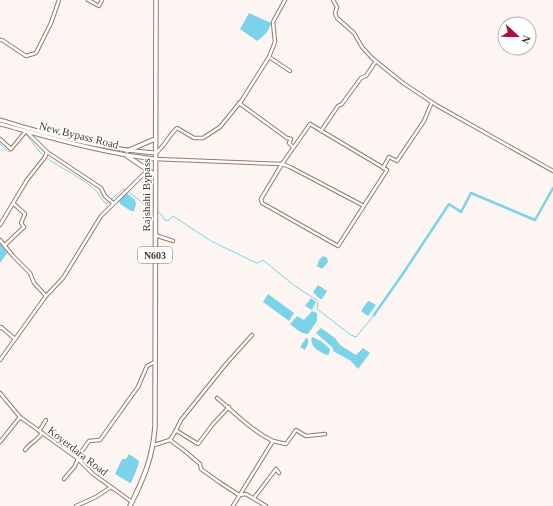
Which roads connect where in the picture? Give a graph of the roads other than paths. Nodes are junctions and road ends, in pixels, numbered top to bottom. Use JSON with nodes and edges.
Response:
{"nodes":[{"id":1,"x":59,"y":0,"type":"edge"},
{"id":2,"x":88,"y":0,"type":"edge"},
{"id":3,"x":102,"y":0,"type":"edge"},
{"id":4,"x":156,"y":0,"type":"edge"},
{"id":5,"x":285,"y":0,"type":"edge"},
{"id":6,"x":333,"y":0,"type":"edge"},
{"id":7,"x":0,"y":40,"type":"edge"},
{"id":8,"x":269,"y":57,"type":"junction"},
{"id":9,"x":376,"y":60,"type":"junction"},
{"id":10,"x":290,"y":71,"type":"dead end"},
{"id":11,"x":432,"y":102,"type":"junction"},
{"id":12,"x":239,"y":103,"type":"junction"},
{"id":13,"x":0,"y":120,"type":"edge"},
{"id":14,"x":0,"y":124,"type":"edge"},
{"id":15,"x":26,"y":131,"type":"junction"},
{"id":16,"x":321,"y":131,"type":"junction"},
{"id":17,"x":0,"y":139,"type":"edge"},
{"id":18,"x":155,"y":139,"type":"junction"},
{"id":19,"x":294,"y":147,"type":"junction"},
{"id":20,"x":128,"y":151,"type":"junction"},
{"id":21,"x":47,"y":152,"type":"junction"},
{"id":22,"x":156,"y":153,"type":"junction"},
{"id":23,"x":127,"y":156,"type":"junction"},
{"id":24,"x":155,"y":159,"type":"junction"},
{"id":25,"x":282,"y":164,"type":"junction"},
{"id":26,"x":383,"y":168,"type":"junction"},
{"id":27,"x":148,"y":170,"type":"junction"},
{"id":28,"x":553,"y":171,"type":"edge"},
{"id":29,"x":155,"y":175,"type":"junction"},
{"id":30,"x":113,"y":203,"type":"junction"},
{"id":31,"x":14,"y":204,"type":"junction"},
{"id":32,"x":364,"y":206,"type":"junction"},
{"id":33,"x":0,"y":225,"type":"edge"},
{"id":34,"x":155,"y":235,"type":"junction"},
{"id":35,"x":0,"y":240,"type":"edge"},
{"id":36,"x":173,"y":241,"type":"dead end"},
{"id":37,"x":5,"y":245,"type":"junction"},
{"id":38,"x":46,"y":296,"type":"junction"},
{"id":39,"x":0,"y":328,"type":"edge"},
{"id":40,"x":252,"y":335,"type":"dead end"},
{"id":41,"x":15,"y":339,"type":"junction"},
{"id":42,"x":0,"y":360,"type":"edge"},
{"id":43,"x":155,"y":362,"type":"junction"},
{"id":44,"x":0,"y":393,"type":"edge"},
{"id":45,"x":217,"y":398,"type":"dead end"},
{"id":46,"x":229,"y":407,"type":"junction"},
{"id":47,"x":20,"y":417,"type":"junction"},
{"id":48,"x":46,"y":420,"type":"dead end"},
{"id":49,"x":40,"y":432,"type":"junction"},
{"id":50,"x":175,"y":432,"type":"junction"},
{"id":51,"x":325,"y":434,"type":"dead end"},
{"id":52,"x":170,"y":440,"type":"junction"},
{"id":53,"x":273,"y":441,"type":"junction"},
{"id":54,"x":0,"y":442,"type":"edge"},
{"id":55,"x":154,"y":445,"type":"junction"},
{"id":56,"x":25,"y":450,"type":"dead end"},
{"id":57,"x":78,"y":458,"type":"junction"},
{"id":58,"x":278,"y":473,"type":"dead end"},
{"id":59,"x":64,"y":479,"type":"dead end"},
{"id":60,"x":111,"y":487,"type":"junction"},
{"id":61,"x":239,"y":495,"type":"junction"},
{"id":62,"x":254,"y":498,"type":"junction"},
{"id":63,"x":131,"y":504,"type":"edge"},
{"id":64,"x":76,"y":506,"type":"edge"},
{"id":65,"x":233,"y":506,"type":"edge"},
{"id":66,"x":268,"y":506,"type":"edge"}],
"edges":[{"from":1,"to":7,"type":"street"},
{"from":2,"to":3,"type":"street"},
{"from":4,"to":18,"type":"highway","name":"Rajshahi Bypass","number":"N603"},
{"from":5,"to":8,"type":"street"},
{"from":6,"to":9,"type":"street"},
{"from":8,"to":10,"type":"street"},
{"from":8,"to":12,"type":"street"},
{"from":9,"to":11,"type":"street"},
{"from":9,"to":16,"type":"street"},
{"from":11,"to":26,"type":"street"},
{"from":11,"to":28,"type":"street"},
{"from":12,"to":19,"type":"street"},
{"from":12,"to":22,"type":"street"},
{"from":13,"to":20,"type":"main road"},
{"from":14,"to":15,"type":"main road","name":"New Bypass Road"},
{"from":15,"to":17,"type":"street"},
{"from":15,"to":21,"type":"street"},
{"from":15,"to":23,"type":"main road","name":"New Bypass Road"},
{"from":16,"to":19,"type":"street"},
{"from":16,"to":26,"type":"street"},
{"from":18,"to":20,"type":"highway"},
{"from":18,"to":22,"type":"highway","name":"Rajshahi Bypass","number":"N603"},
{"from":19,"to":25,"type":"street"},
{"from":20,"to":22,"type":"main road"},
{"from":21,"to":30,"type":"street"},
{"from":21,"to":31,"type":"street"},
{"from":22,"to":24,"type":"highway","name":"Rajshahi Bypass","number":"N603"},
{"from":23,"to":24,"type":"main road","name":"New Bypass Road"},
{"from":23,"to":27,"type":"highway"},
{"from":24,"to":25,"type":"street"},
{"from":24,"to":29,"type":"highway","name":"Rajshahi Bypass","number":"N603"},
{"from":25,"to":32,"type":"street"},
{"from":25,"to":32,"type":"street"},
{"from":26,"to":32,"type":"street"},
{"from":27,"to":29,"type":"highway"},
{"from":27,"to":30,"type":"street"},
{"from":29,"to":34,"type":"highway","name":"Rajshahi Bypass","number":"N603"},
{"from":30,"to":38,"type":"street"},
{"from":31,"to":33,"type":"street"},
{"from":31,"to":37,"type":"street"},
{"from":34,"to":36,"type":"street"},
{"from":34,"to":43,"type":"highway","name":"Rajshahi Bypass","number":"N603"},
{"from":35,"to":37,"type":"street"},
{"from":37,"to":38,"type":"street"},
{"from":38,"to":41,"type":"street"},
{"from":39,"to":41,"type":"street"},
{"from":40,"to":50,"type":"street"},
{"from":41,"to":42,"type":"street"},
{"from":43,"to":55,"type":"highway","name":"Rajshahi Bypass","number":"N603"},
{"from":43,"to":57,"type":"street"},
{"from":44,"to":47,"type":"street","name":"Koyerdara Road"},
{"from":45,"to":46,"type":"street"},
{"from":46,"to":50,"type":"street"},
{"from":46,"to":53,"type":"street"},
{"from":47,"to":49,"type":"street","name":"Koyerdara Road"},
{"from":47,"to":54,"type":"street"},
{"from":48,"to":49,"type":"street"},
{"from":49,"to":56,"type":"street"},
{"from":49,"to":57,"type":"street","name":"Koyerdara Road"},
{"from":50,"to":52,"type":"street"},
{"from":51,"to":53,"type":"street"},
{"from":52,"to":55,"type":"street"},
{"from":52,"to":61,"type":"street"},
{"from":53,"to":61,"type":"street"},
{"from":55,"to":63,"type":"highway","name":"Rajshahi Bypass","number":"N603"},
{"from":57,"to":59,"type":"street"},
{"from":57,"to":60,"type":"street","name":"Koyerdara Road"},
{"from":58,"to":62,"type":"street"},
{"from":60,"to":63,"type":"street","name":"Koyerdara Road"},
{"from":60,"to":64,"type":"street"},
{"from":61,"to":62,"type":"street"},
{"from":61,"to":65,"type":"street"},
{"from":62,"to":66,"type":"street"}]}
